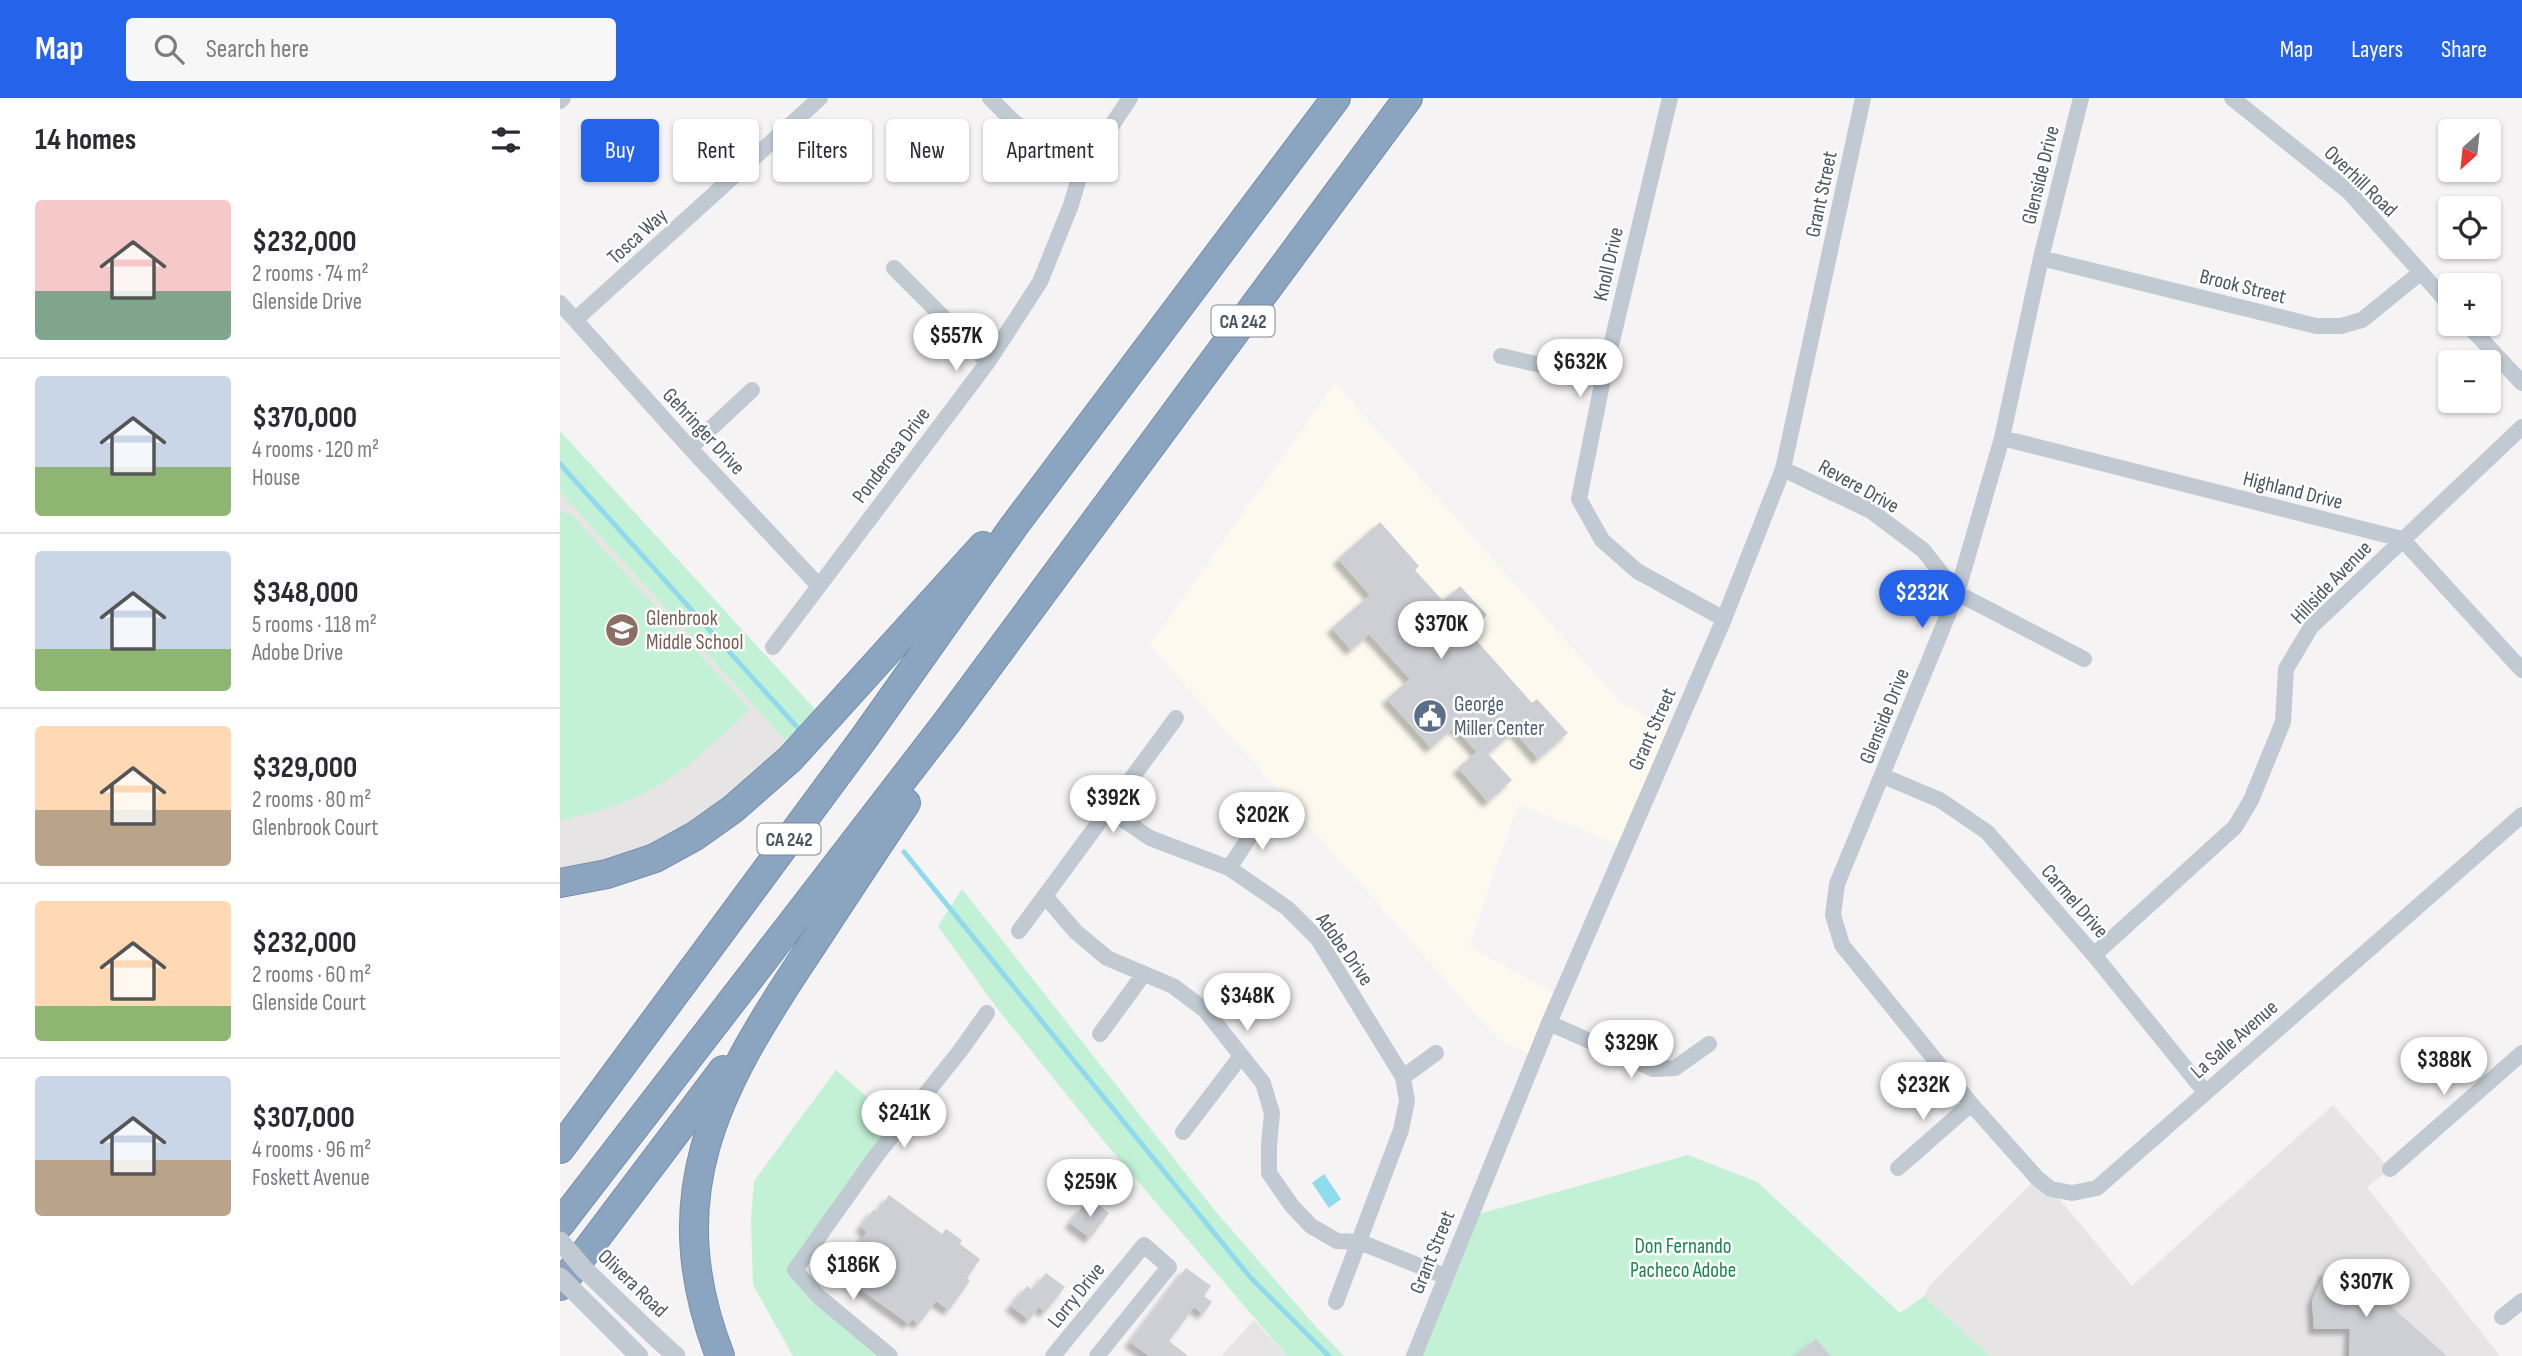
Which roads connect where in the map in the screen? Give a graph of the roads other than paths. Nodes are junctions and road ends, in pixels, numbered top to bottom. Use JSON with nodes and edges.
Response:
{"nodes":[{"id":1,"x":820,"y":98,"type":"edge"},
{"id":2,"x":990,"y":98,"type":"edge"},
{"id":3,"x":1130,"y":98,"type":"edge"},
{"id":4,"x":1336,"y":98,"type":"edge"},
{"id":5,"x":1408,"y":98,"type":"edge"},
{"id":6,"x":1670,"y":98,"type":"edge"},
{"id":7,"x":1863,"y":98,"type":"edge"},
{"id":8,"x":2081,"y":98,"type":"edge"},
{"id":9,"x":2232,"y":98,"type":"edge"},
{"id":10,"x":1011,"y":119,"type":"edge"},
{"id":11,"x":1116,"y":119,"type":"edge"},
{"id":12,"x":1078,"y":182,"type":"edge"},
{"id":13,"x":2041,"y":258,"type":"junction"},
{"id":14,"x":894,"y":268,"type":"dead end"},
{"id":15,"x":2420,"y":273,"type":"junction"},
{"id":16,"x":2438,"y":292,"type":"edge"},
{"id":17,"x":560,"y":303,"type":"edge"},
{"id":18,"x":575,"y":320,"type":"junction"},
{"id":19,"x":2478,"y":336,"type":"edge"},
{"id":20,"x":1501,"y":356,"type":"dead end"},
{"id":21,"x":988,"y":362,"type":"junction"},
{"id":22,"x":1602,"y":379,"type":"junction"},
{"id":23,"x":2522,"y":383,"type":"edge"},
{"id":24,"x":752,"y":390,"type":"dead end"},
{"id":25,"x":2522,"y":427,"type":"edge"},
{"id":26,"x":2002,"y":438,"type":"junction"},
{"id":27,"x":690,"y":448,"type":"junction"},
{"id":28,"x":1783,"y":468,"type":"junction"},
{"id":29,"x":1014,"y":526,"type":"junction"},
{"id":30,"x":2402,"y":539,"type":"junction"},
{"id":31,"x":818,"y":585,"type":"junction"},
{"id":32,"x":1957,"y":593,"type":"junction"},
{"id":33,"x":1724,"y":619,"type":"junction"},
{"id":34,"x":773,"y":648,"type":"dead end"},
{"id":35,"x":2084,"y":659,"type":"dead end"},
{"id":36,"x":2522,"y":670,"type":"edge"},
{"id":37,"x":1176,"y":718,"type":"dead end"},
{"id":38,"x":947,"y":722,"type":"junction"},
{"id":39,"x":1883,"y":776,"type":"junction"},
{"id":40,"x":1109,"y":810,"type":"junction"},
{"id":41,"x":1264,"y":815,"type":"dead end"},
{"id":42,"x":2522,"y":815,"type":"edge"},
{"id":43,"x":1229,"y":869,"type":"junction"},
{"id":44,"x":560,"y":883,"type":"edge"},
{"id":45,"x":1045,"y":896,"type":"junction"},
{"id":46,"x":1019,"y":930,"type":"dead end"},
{"id":47,"x":2094,"y":955,"type":"junction"},
{"id":48,"x":1143,"y":975,"type":"junction"},
{"id":49,"x":780,"y":993,"type":"junction"},
{"id":50,"x":987,"y":1013,"type":"dead end"},
{"id":51,"x":1549,"y":1023,"type":"junction"},
{"id":52,"x":1100,"y":1034,"type":"dead end"},
{"id":53,"x":1709,"y":1044,"type":"dead end"},
{"id":54,"x":1436,"y":1053,"type":"dead end"},
{"id":55,"x":2522,"y":1053,"type":"edge"},
{"id":56,"x":1241,"y":1056,"type":"junction"},
{"id":57,"x":1403,"y":1077,"type":"junction"},
{"id":58,"x":2205,"y":1092,"type":"junction"},
{"id":59,"x":1971,"y":1104,"type":"junction"},
{"id":60,"x":1183,"y":1132,"type":"dead end"},
{"id":61,"x":560,"y":1149,"type":"edge"},
{"id":62,"x":1898,"y":1168,"type":"dead end"},
{"id":63,"x":2390,"y":1169,"type":"dead end"},
{"id":64,"x":560,"y":1224,"type":"edge"},
{"id":65,"x":560,"y":1241,"type":"edge"},
{"id":66,"x":1360,"y":1241,"type":"junction"},
{"id":67,"x":1444,"y":1276,"type":"junction"},
{"id":68,"x":560,"y":1277,"type":"edge"},
{"id":69,"x":560,"y":1286,"type":"edge"},
{"id":70,"x":1336,"y":1301,"type":"dead end"},
{"id":71,"x":2522,"y":1301,"type":"edge"},
{"id":72,"x":2502,"y":1317,"type":"dead end"},
{"id":73,"x":639,"y":1356,"type":"edge"},
{"id":74,"x":676,"y":1356,"type":"edge"},
{"id":75,"x":720,"y":1356,"type":"edge"},
{"id":76,"x":890,"y":1356,"type":"edge"},
{"id":77,"x":1054,"y":1356,"type":"edge"},
{"id":78,"x":1097,"y":1356,"type":"edge"},
{"id":79,"x":1413,"y":1356,"type":"edge"}],
"edges":[{"from":1,"to":18,"type":"street","name":"Tosca Way"},
{"from":2,"to":10,"type":"street"},
{"from":3,"to":11,"type":"street","name":"Ponderosa Drive"},
{"from":4,"to":29,"type":"highway","number":"CA 242"},
{"from":5,"to":38,"type":"highway","number":"CA 242"},
{"from":6,"to":22,"type":"street","name":"Knoll Drive"},
{"from":7,"to":28,"type":"street","name":"Grant Street"},
{"from":8,"to":13,"type":"street","name":"Glenside Drive"},
{"from":9,"to":15,"type":"street","name":"Overhill Road"},
{"from":12,"to":21,"type":"street","name":"Ponderosa Drive"},
{"from":13,"to":15,"type":"street","name":"Brook Street"},
{"from":13,"to":26,"type":"street","name":"Glenside Drive"},
{"from":14,"to":21,"type":"street"},
{"from":15,"to":16,"type":"street","name":"Overhill Road"},
{"from":17,"to":18,"type":"street","name":"Gehringer Drive"},
{"from":18,"to":27,"type":"street","name":"Gehringer Drive"},
{"from":19,"to":23,"type":"street"},
{"from":20,"to":22,"type":"street"},
{"from":21,"to":31,"type":"street","name":"Ponderosa Drive"},
{"from":22,"to":33,"type":"street","name":"Knoll Drive"},
{"from":24,"to":27,"type":"street"},
{"from":25,"to":30,"type":"street","name":"Hillside Avenue"},
{"from":26,"to":30,"type":"street","name":"Highland Drive"},
{"from":26,"to":32,"type":"street","name":"Glenside Drive"},
{"from":27,"to":31,"type":"street","name":"Gehringer Drive"},
{"from":28,"to":32,"type":"street","name":"Revere Drive"},
{"from":28,"to":33,"type":"street","name":"Grant Street"},
{"from":29,"to":44,"type":"highway"},
{"from":29,"to":61,"type":"highway","number":"CA 242"},
{"from":30,"to":36,"type":"street"},
{"from":30,"to":47,"type":"street","name":"Hillside Avenue"},
{"from":31,"to":34,"type":"street","name":"Ponderosa Drive"},
{"from":32,"to":35,"type":"street","name":"Revere Drive"},
{"from":32,"to":39,"type":"street","name":"Glenside Drive"},
{"from":33,"to":51,"type":"street","name":"Grant Street"},
{"from":37,"to":40,"type":"street"},
{"from":38,"to":49,"type":"highway"},
{"from":38,"to":64,"type":"highway","number":"CA 242"},
{"from":39,"to":47,"type":"street","name":"Carmel Drive"},
{"from":39,"to":59,"type":"street","name":"Glenside Drive"},
{"from":40,"to":43,"type":"street","name":"Adobe Drive"},
{"from":40,"to":45,"type":"street"},
{"from":41,"to":43,"type":"street"},
{"from":42,"to":58,"type":"street","name":"La Salle Avenue"},
{"from":43,"to":57,"type":"street","name":"Adobe Drive"},
{"from":45,"to":46,"type":"street"},
{"from":45,"to":48,"type":"street"},
{"from":47,"to":58,"type":"street","name":"Carmel Drive"},
{"from":48,"to":52,"type":"street"},
{"from":48,"to":56,"type":"street"},
{"from":49,"to":69,"type":"highway"},
{"from":49,"to":75,"type":"highway"},
{"from":50,"to":76,"type":"street"},
{"from":51,"to":53,"type":"street"},
{"from":51,"to":67,"type":"street","name":"Grant Street"},
{"from":54,"to":57,"type":"street"},
{"from":55,"to":63,"type":"street"},
{"from":56,"to":60,"type":"street"},
{"from":56,"to":66,"type":"street"},
{"from":57,"to":66,"type":"street","name":"Adobe Drive"},
{"from":58,"to":59,"type":"street","name":"La Salle Avenue"},
{"from":59,"to":62,"type":"street"},
{"from":65,"to":74,"type":"street","name":"Olivera Road","bridge":true},
{"from":66,"to":67,"type":"street"},
{"from":66,"to":70,"type":"street","name":"Adobe Drive"},
{"from":67,"to":79,"type":"street","name":"Grant Street"},
{"from":68,"to":73,"type":"street","bridge":true},
{"from":71,"to":72,"type":"street"},
{"from":77,"to":78,"type":"street","name":"Lorry Drive"}]}
